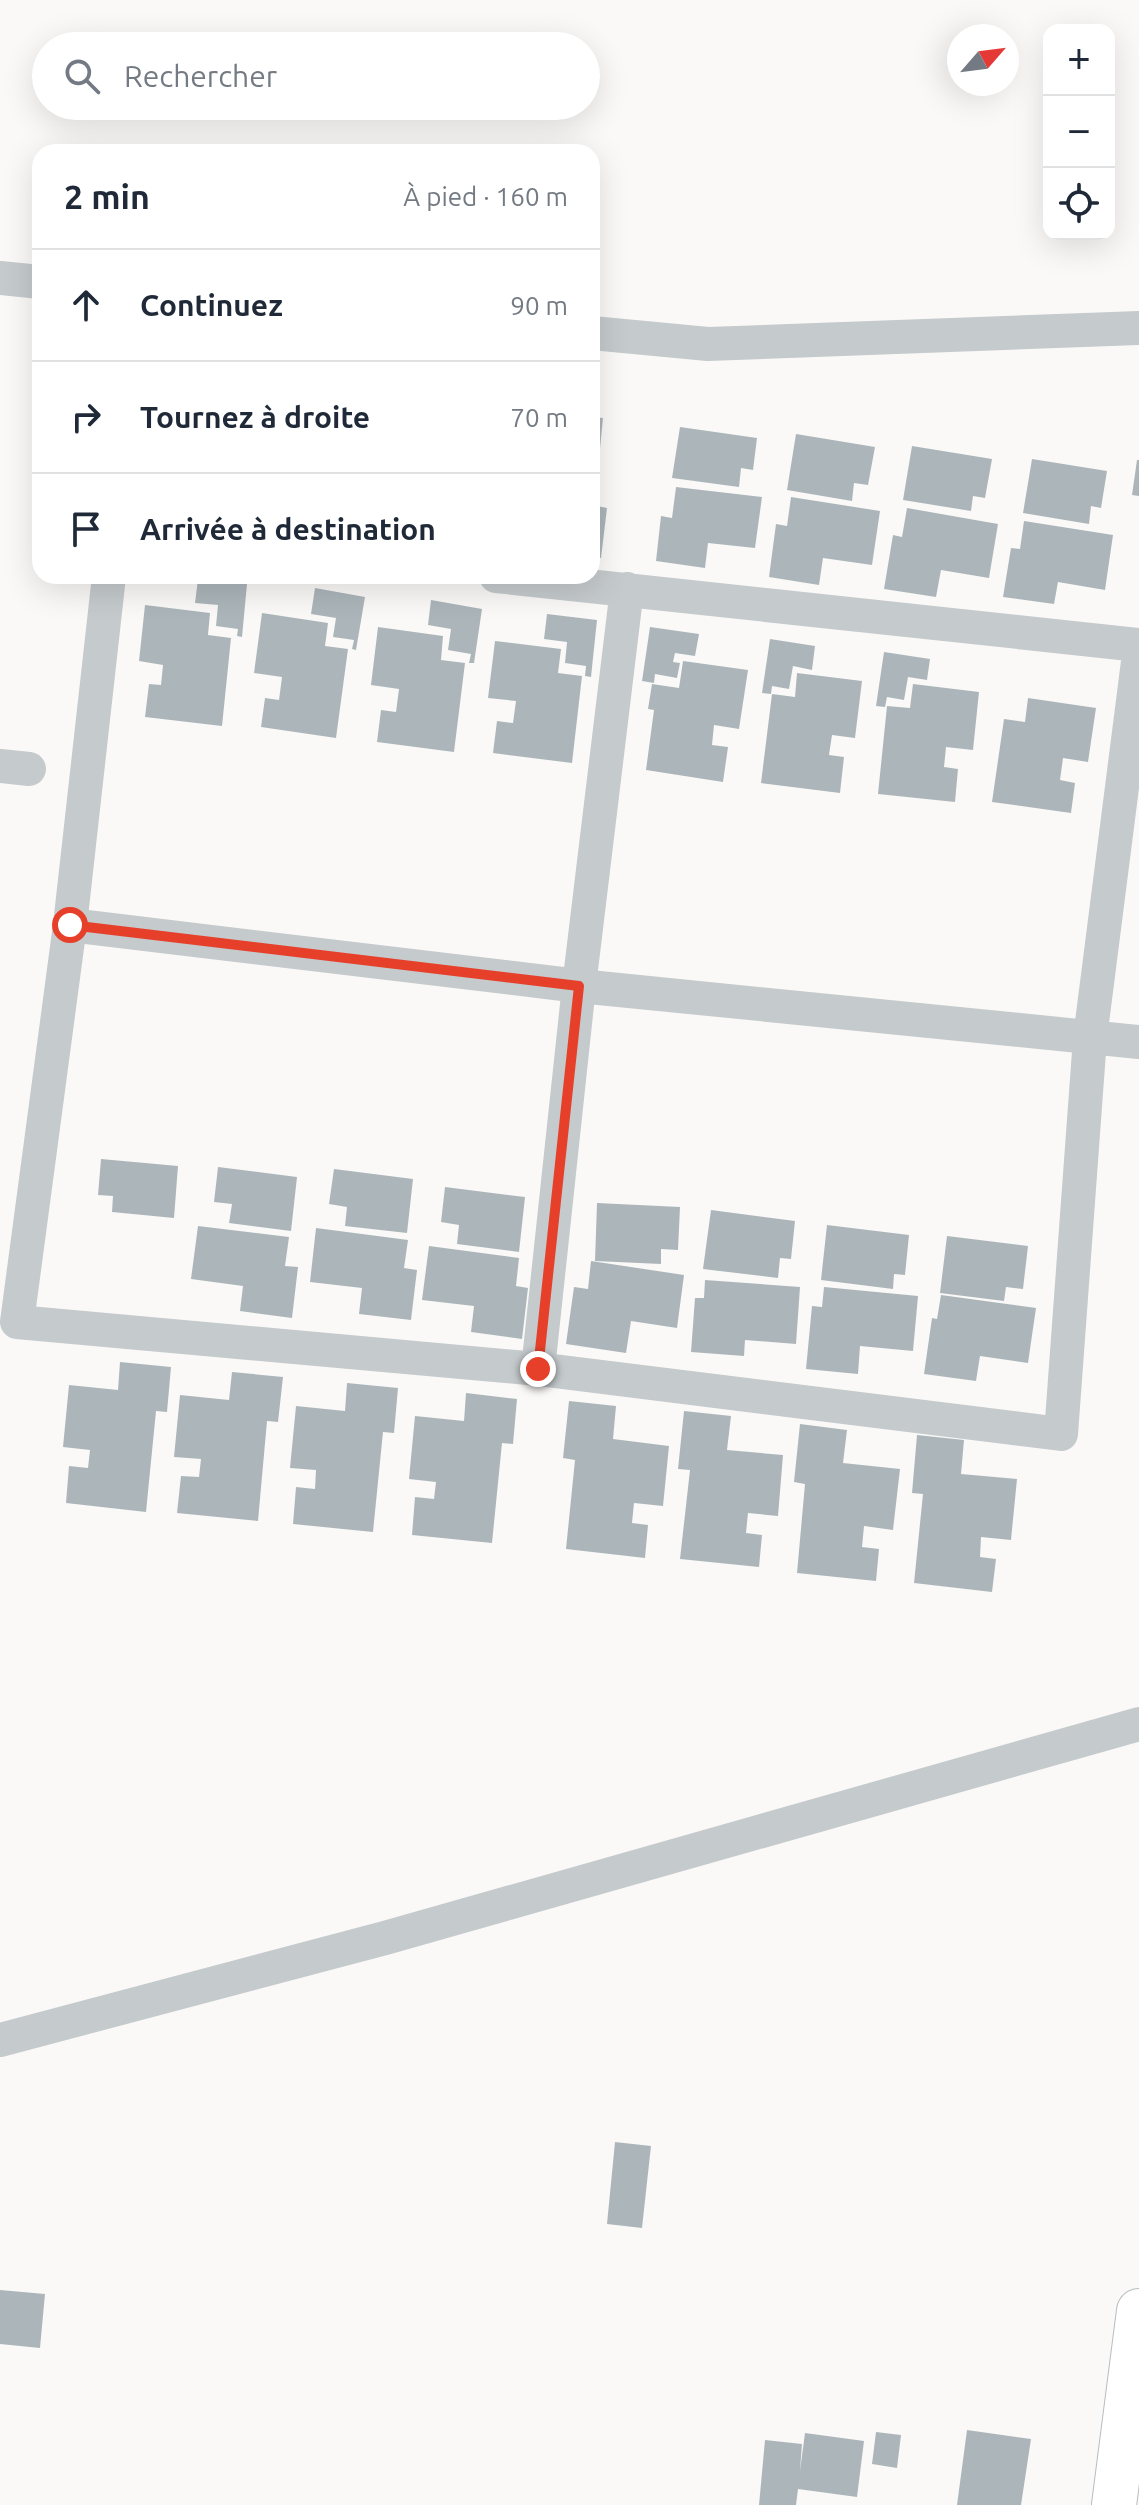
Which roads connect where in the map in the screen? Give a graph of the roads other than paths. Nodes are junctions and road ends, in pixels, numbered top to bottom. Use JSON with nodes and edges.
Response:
{"nodes":[{"id":1,"x":0,"y":278,"type":"edge"},
{"id":2,"x":32,"y":281,"type":"edge"},
{"id":3,"x":1139,"y":328,"type":"edge"},
{"id":4,"x":600,"y":334,"type":"edge"},
{"id":5,"x":108,"y":584,"type":"edge"},
{"id":6,"x":577,"y":584,"type":"edge"},
{"id":7,"x":627,"y":589,"type":"junction"},
{"id":8,"x":1139,"y":645,"type":"edge"},
{"id":9,"x":1139,"y":654,"type":"edge"},
{"id":10,"x":70,"y":925,"type":"junction"},
{"id":11,"x":579,"y":986,"type":"junction"},
{"id":12,"x":1090,"y":1038,"type":"junction"},
{"id":13,"x":1139,"y":1042,"type":"edge"},
{"id":14,"x":538,"y":1369,"type":"junction"},
{"id":15,"x":1139,"y":1724,"type":"edge"},
{"id":16,"x":0,"y":2040,"type":"edge"},
{"id":17,"x":1139,"y":2311,"type":"edge"},
{"id":18,"x":1114,"y":2505,"type":"edge"}],
"edges":[{"from":1,"to":2,"type":"street"},
{"from":3,"to":4,"type":"street"},
{"from":5,"to":10,"type":"street"},
{"from":6,"to":7,"type":"street"},
{"from":7,"to":8,"type":"street"},
{"from":7,"to":11,"type":"street"},
{"from":9,"to":12,"type":"street"},
{"from":10,"to":11,"type":"street"},
{"from":10,"to":14,"type":"street"},
{"from":11,"to":12,"type":"street"},
{"from":11,"to":14,"type":"street"},
{"from":12,"to":13,"type":"street"},
{"from":12,"to":14,"type":"street"},
{"from":15,"to":16,"type":"street"},
{"from":17,"to":18,"type":"main road"}]}
